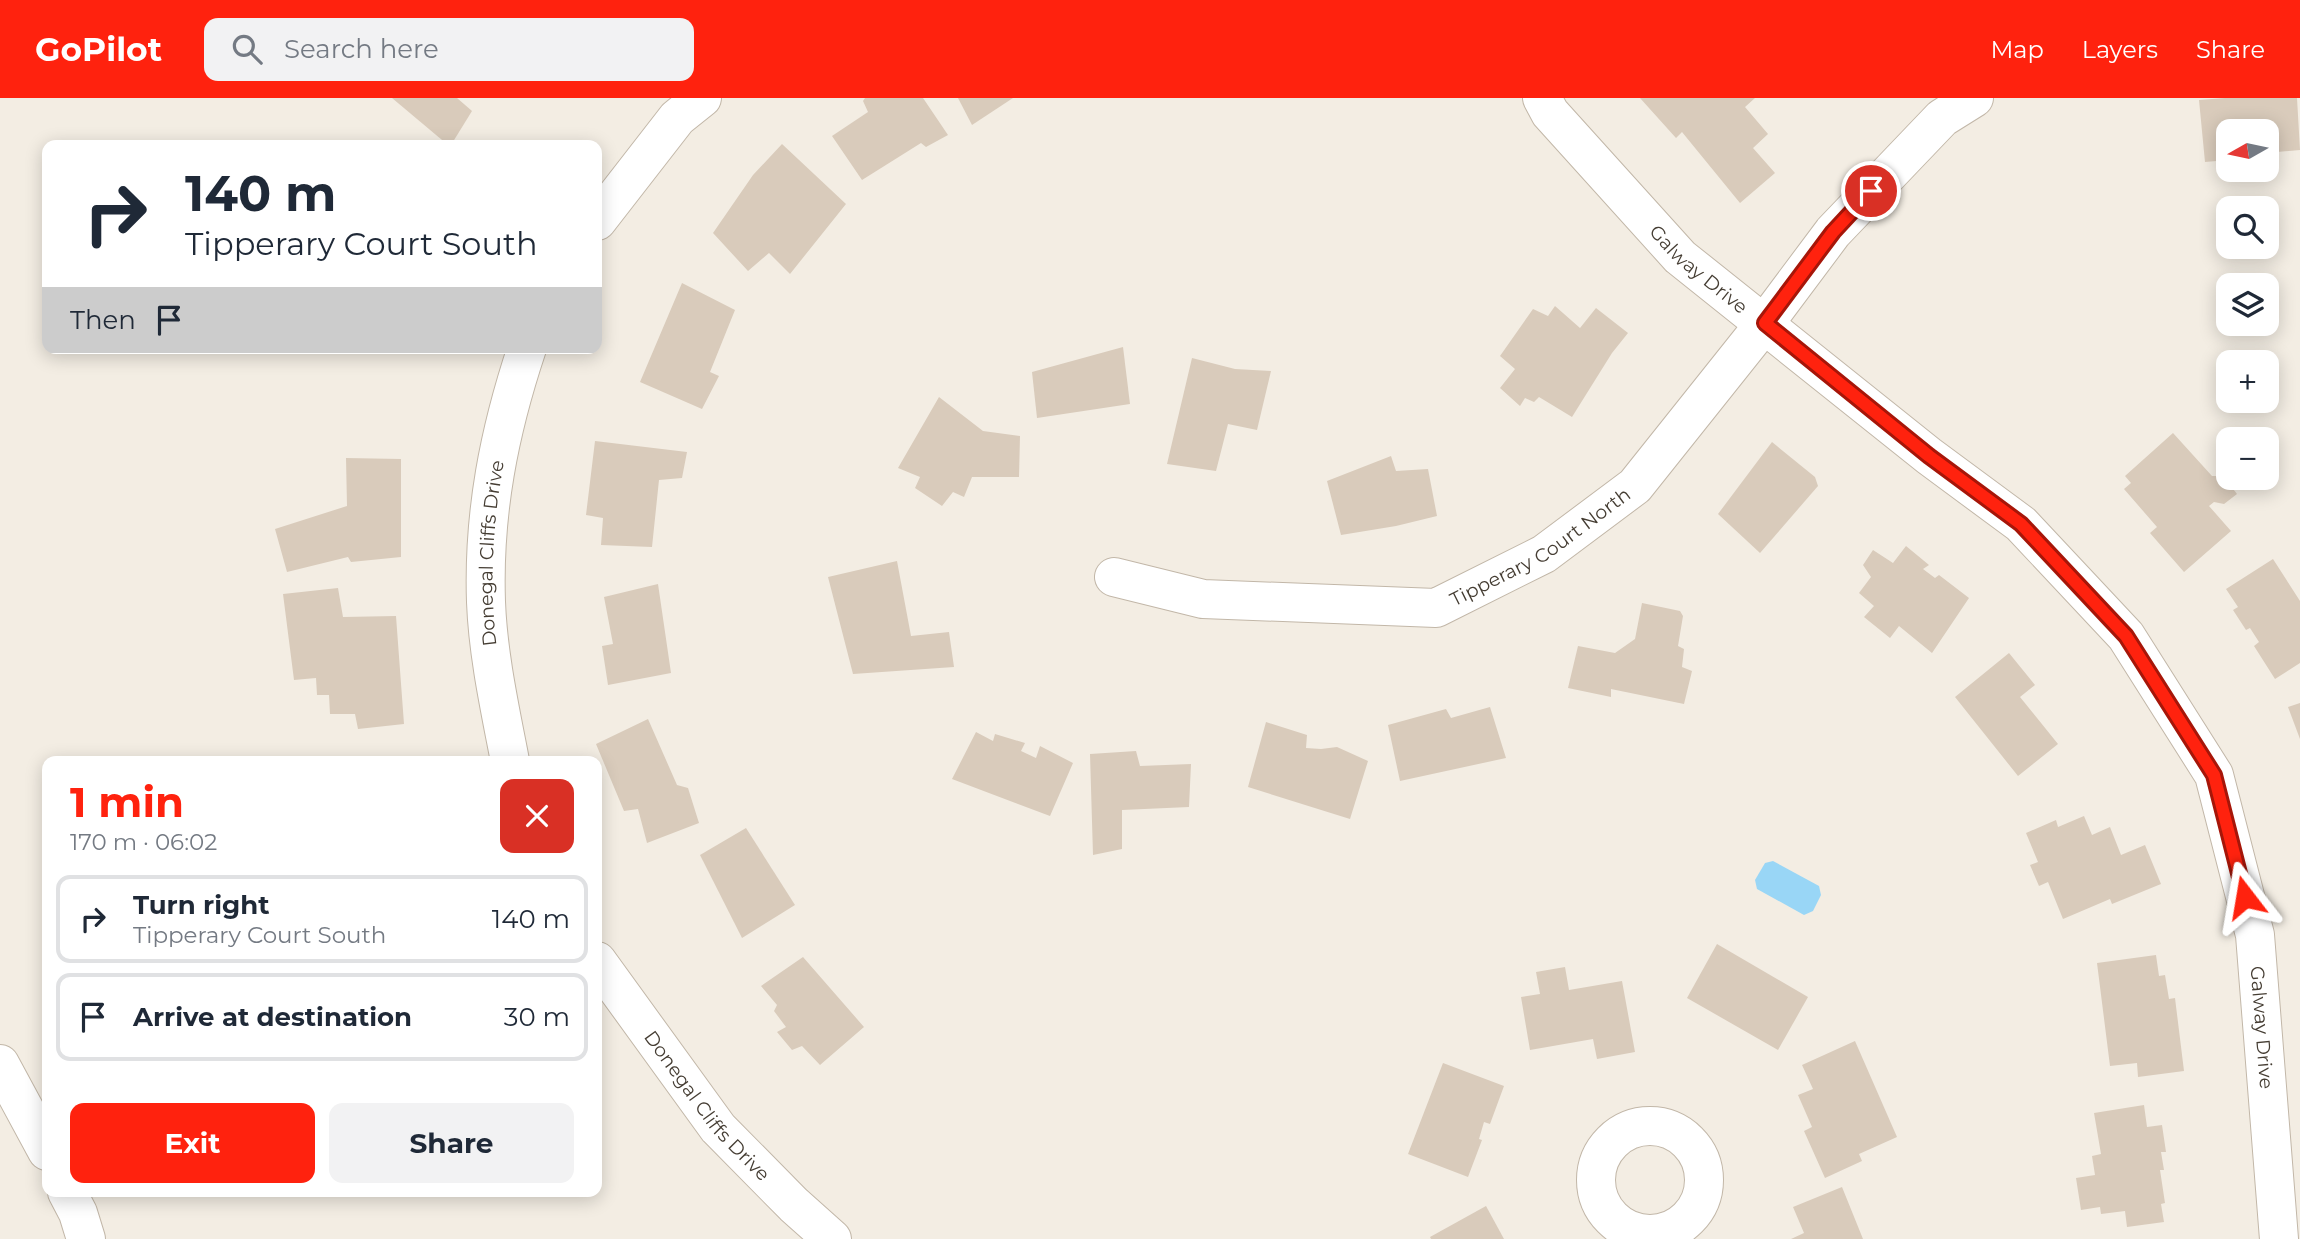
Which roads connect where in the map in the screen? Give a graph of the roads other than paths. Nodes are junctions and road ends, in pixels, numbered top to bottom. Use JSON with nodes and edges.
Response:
{"nodes":[{"id":1,"x":702,"y":98,"type":"edge"},
{"id":2,"x":1542,"y":98,"type":"edge"},
{"id":3,"x":1974,"y":98,"type":"edge"},
{"id":4,"x":602,"y":215,"type":"edge"},
{"id":5,"x":1765,"y":323,"type":"junction"},
{"id":6,"x":525,"y":354,"type":"edge"},
{"id":7,"x":1114,"y":578,"type":"dead end"},
{"id":8,"x":509,"y":756,"type":"edge"},
{"id":9,"x":602,"y":968,"type":"edge"},
{"id":10,"x":0,"y":1064,"type":"edge"},
{"id":11,"x":42,"y":1142,"type":"edge"},
{"id":12,"x":70,"y":1197,"type":"edge"},
{"id":13,"x":86,"y":1239,"type":"edge"},
{"id":14,"x":832,"y":1239,"type":"edge"},
{"id":15,"x":2279,"y":1239,"type":"edge"}],
"edges":[{"from":1,"to":4,"type":"street"},
{"from":2,"to":5,"type":"street","name":"Galway Drive"},
{"from":3,"to":5,"type":"street","name":"Tipperary Court North"},
{"from":5,"to":7,"type":"street","name":"Tipperary Court North"},
{"from":5,"to":15,"type":"street","name":"Galway Drive"},
{"from":6,"to":8,"type":"street","name":"Donegal Cliffs Drive"},
{"from":9,"to":14,"type":"street","name":"Donegal Cliffs Drive"},
{"from":10,"to":11,"type":"street"},
{"from":12,"to":13,"type":"street"}]}
